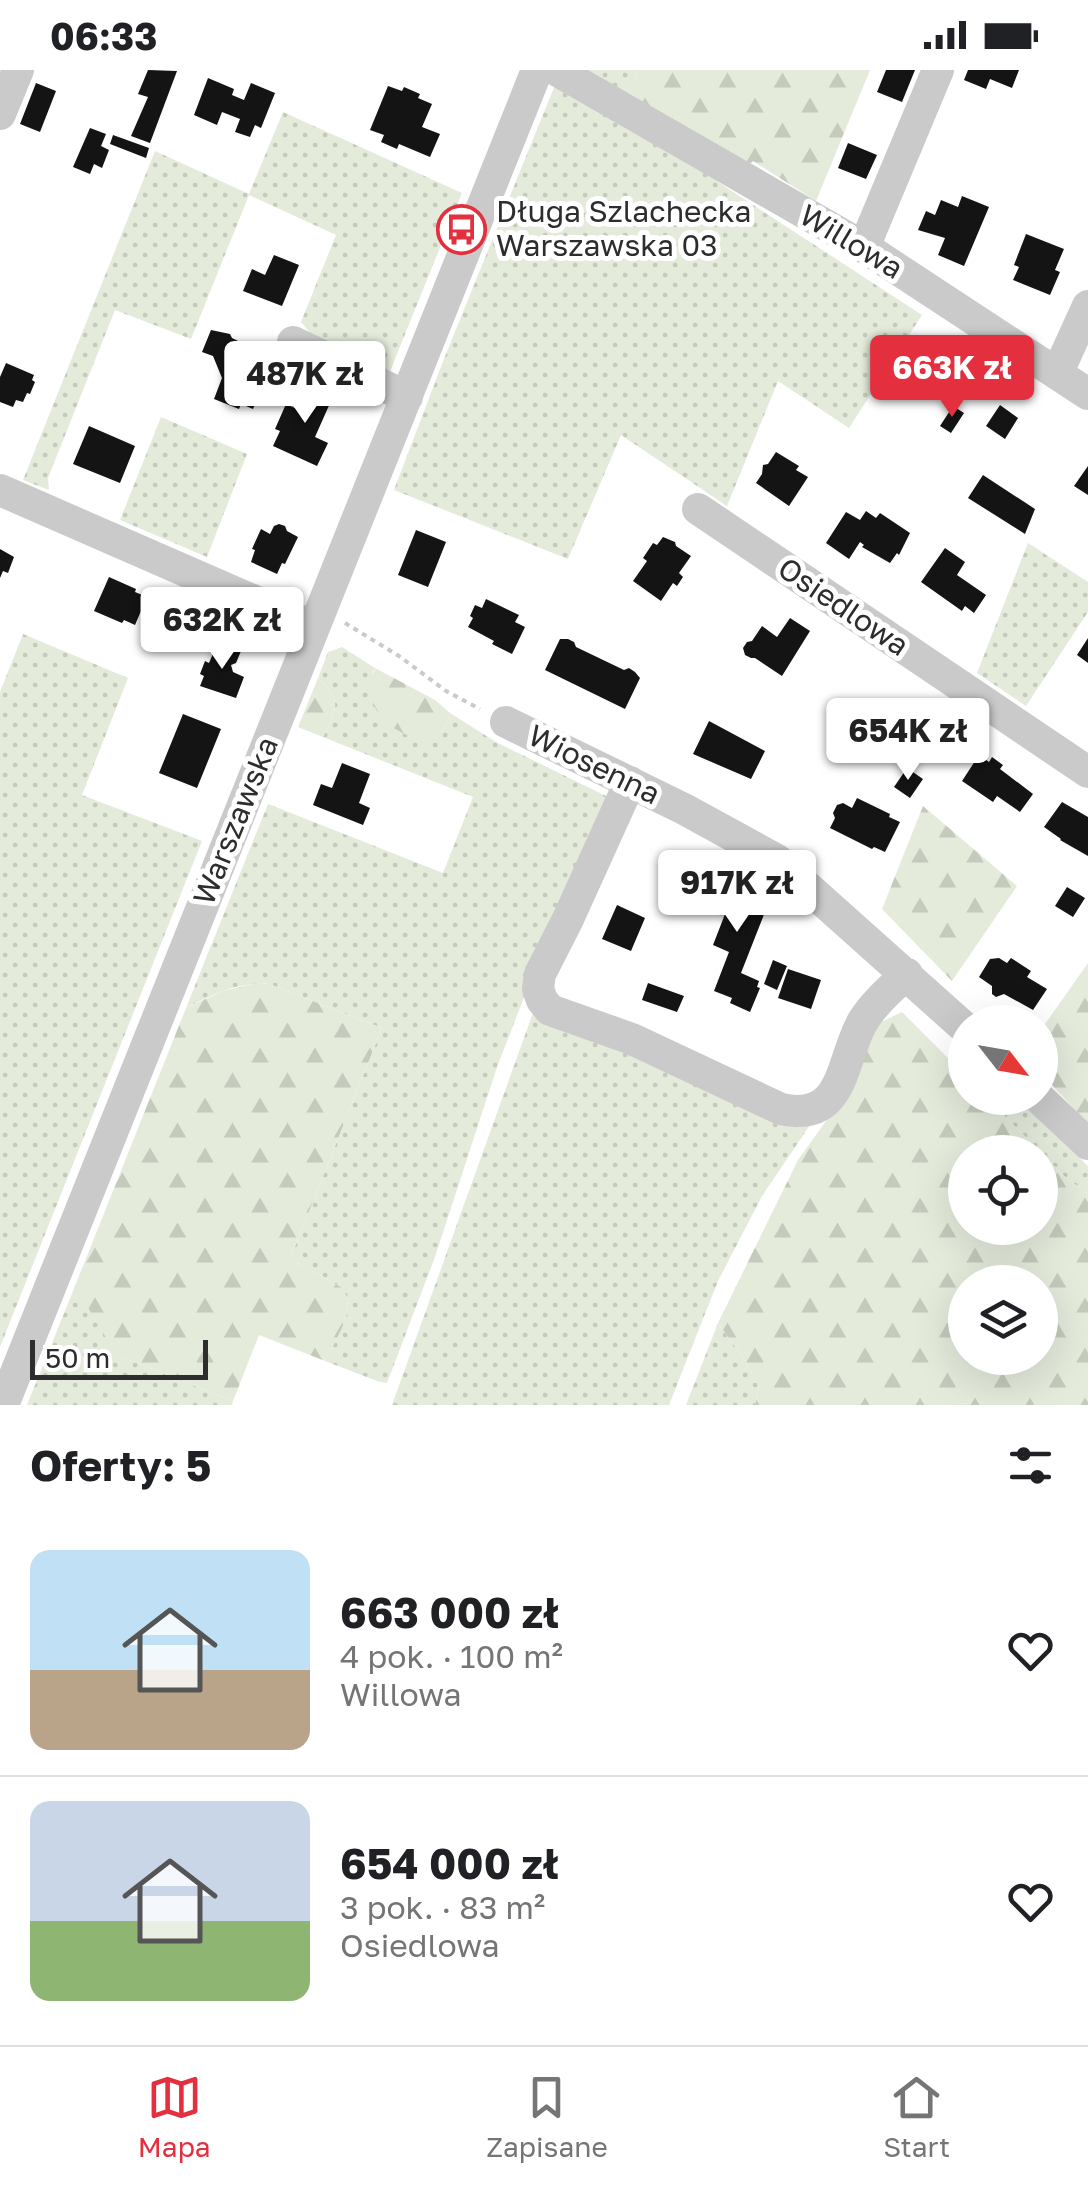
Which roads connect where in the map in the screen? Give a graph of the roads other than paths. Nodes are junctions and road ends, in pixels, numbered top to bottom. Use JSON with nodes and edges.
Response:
{"nodes":[{"id":1,"x":18,"y":70,"type":"edge"},
{"id":2,"x":537,"y":70,"type":"edge"},
{"id":3,"x":556,"y":70,"type":"edge"},
{"id":4,"x":938,"y":70,"type":"edge"},
{"id":5,"x":0,"y":114,"type":"edge"},
{"id":6,"x":864,"y":247,"type":"junction"},
{"id":7,"x":1088,"y":306,"type":"edge"},
{"id":8,"x":293,"y":342,"type":"dead end"},
{"id":9,"x":1057,"y":374,"type":"junction"},
{"id":10,"x":1088,"y":394,"type":"edge"},
{"id":11,"x":406,"y":397,"type":"junction"},
{"id":12,"x":0,"y":490,"type":"edge"},
{"id":13,"x":698,"y":509,"type":"dead end"},
{"id":14,"x":317,"y":620,"type":"junction"},
{"id":15,"x":506,"y":722,"type":"road end"},
{"id":16,"x":1088,"y":772,"type":"edge"},
{"id":17,"x":630,"y":782,"type":"junction"},
{"id":18,"x":907,"y":974,"type":"junction"},
{"id":19,"x":948,"y":1012,"type":"edge"},
{"id":20,"x":1056,"y":1115,"type":"edge"},
{"id":21,"x":1088,"y":1144,"type":"edge"},
{"id":22,"x":3,"y":1405,"type":"edge"}],
"edges":[{"from":1,"to":5,"type":"street"},
{"from":2,"to":11,"type":"street","name":"Warszawska"},
{"from":3,"to":6,"type":"street","name":"Willowa"},
{"from":4,"to":6,"type":"street"},
{"from":6,"to":9,"type":"street","name":"Willowa"},
{"from":7,"to":9,"type":"street"},
{"from":8,"to":11,"type":"street"},
{"from":9,"to":10,"type":"street","name":"Willowa"},
{"from":11,"to":14,"type":"street","name":"Warszawska"},
{"from":12,"to":14,"type":"street"},
{"from":13,"to":16,"type":"street","name":"Osiedlowa"},
{"from":14,"to":22,"type":"street","name":"Warszawska"},
{"from":15,"to":17,"type":"street","name":"Wiosenna"},
{"from":17,"to":18,"type":"street","name":"Wiosenna"},
{"from":17,"to":18,"type":"street"},
{"from":18,"to":19,"type":"street","name":"Wiosenna"},
{"from":20,"to":21,"type":"street"}]}
